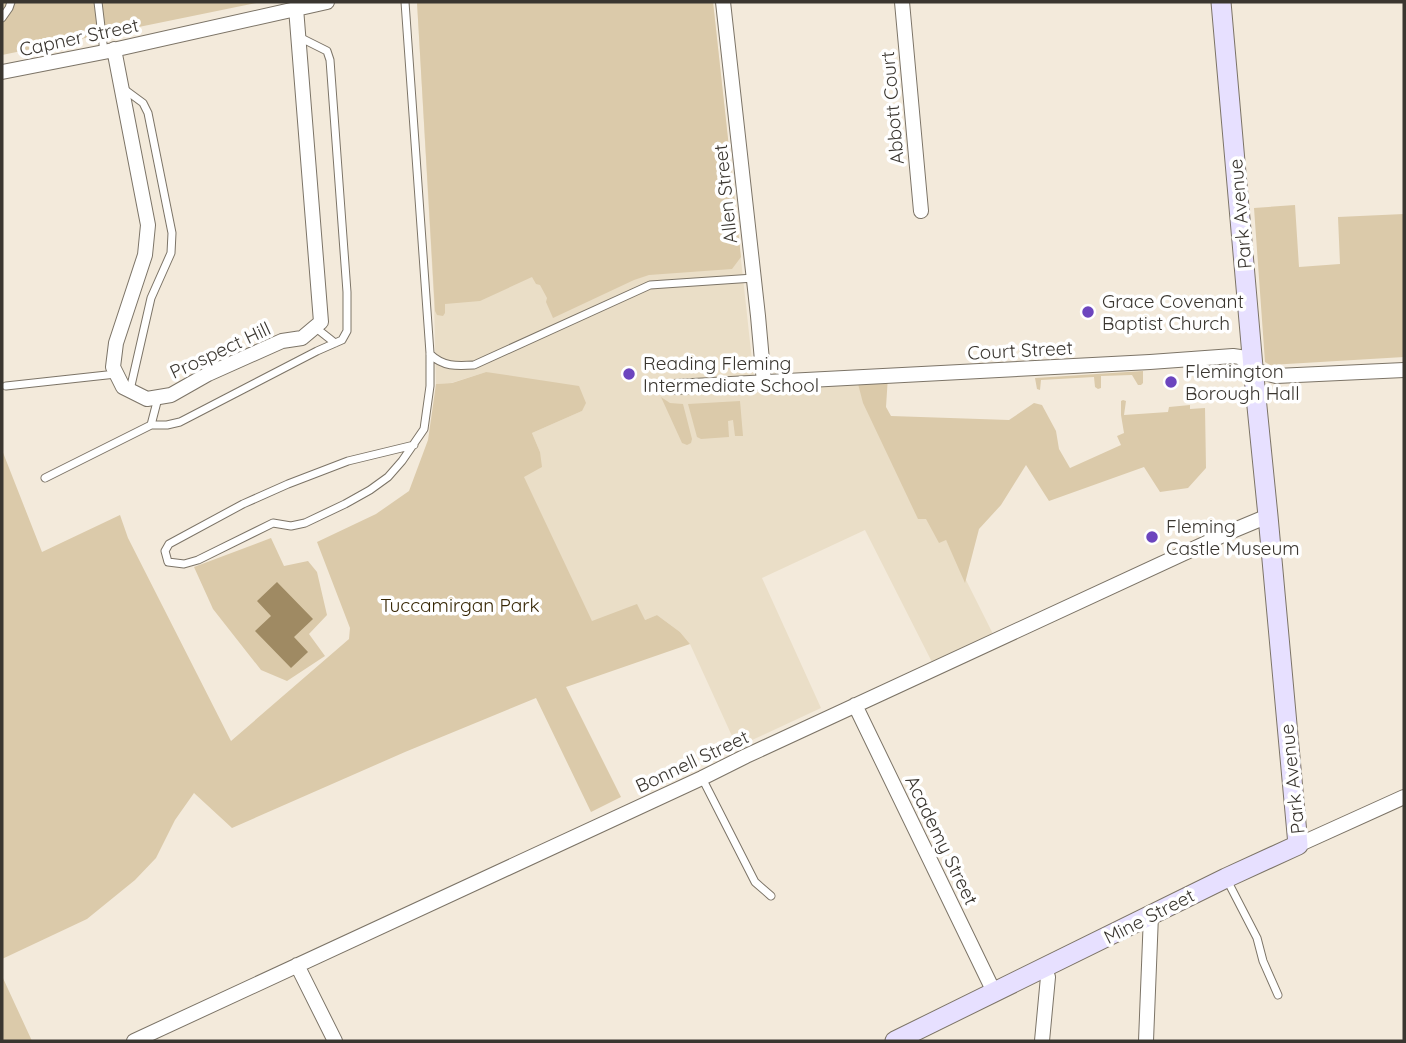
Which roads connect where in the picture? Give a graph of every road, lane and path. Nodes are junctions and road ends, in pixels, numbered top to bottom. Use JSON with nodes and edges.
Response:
{"nodes":[{"id":1,"x":11,"y":2,"type":"edge"},
{"id":2,"x":98,"y":2,"type":"edge"},
{"id":3,"x":327,"y":2,"type":"edge"},
{"id":4,"x":405,"y":2,"type":"edge"},
{"id":5,"x":723,"y":2,"type":"edge"},
{"id":6,"x":902,"y":2,"type":"edge"},
{"id":7,"x":1221,"y":2,"type":"edge"},
{"id":8,"x":295,"y":5,"type":"edge"},
{"id":9,"x":2,"y":18,"type":"edge"},
{"id":10,"x":299,"y":37,"type":"junction"},
{"id":11,"x":109,"y":51,"type":"junction"},
{"id":12,"x":2,"y":72,"type":"edge"},
{"id":13,"x":122,"y":88,"type":"junction"},
{"id":14,"x":921,"y":211,"type":"dead end"},
{"id":15,"x":754,"y":278,"type":"junction"},
{"id":16,"x":316,"y":328,"type":"junction"},
{"id":17,"x":335,"y":343,"type":"junction"},
{"id":18,"x":430,"y":353,"type":"junction"},
{"id":19,"x":1253,"y":367,"type":"junction"},
{"id":20,"x":1404,"y":370,"type":"edge"},
{"id":21,"x":116,"y":374,"type":"junction"},
{"id":22,"x":764,"y":383,"type":"junction"},
{"id":23,"x":6,"y":386,"type":"dead end"},
{"id":24,"x":674,"y":387,"type":"dead end"},
{"id":25,"x":130,"y":391,"type":"junction"},
{"id":26,"x":158,"y":397,"type":"junction"},
{"id":27,"x":151,"y":425,"type":"junction"},
{"id":28,"x":414,"y":444,"type":"junction"},
{"id":29,"x":46,"y":478,"type":"dead end"},
{"id":30,"x":1268,"y":516,"type":"junction"},
{"id":31,"x":855,"y":705,"type":"junction"},
{"id":32,"x":702,"y":778,"type":"junction"},
{"id":33,"x":1404,"y":797,"type":"edge"},
{"id":34,"x":1298,"y":845,"type":"junction"},
{"id":35,"x":1226,"y":878,"type":"junction"},
{"id":36,"x":771,"y":895,"type":"dead end"},
{"id":37,"x":1151,"y":915,"type":"junction"},
{"id":38,"x":297,"y":965,"type":"junction"},
{"id":39,"x":1044,"y":968,"type":"junction"},
{"id":40,"x":994,"y":992,"type":"junction"},
{"id":41,"x":1279,"y":995,"type":"dead end"},
{"id":42,"x":134,"y":1041,"type":"edge"},
{"id":43,"x":335,"y":1041,"type":"edge"},
{"id":44,"x":895,"y":1041,"type":"edge"},
{"id":45,"x":1042,"y":1041,"type":"edge"},
{"id":46,"x":1146,"y":1041,"type":"edge"}],
"edges":[{"from":1,"to":9,"type":"lane"},
{"from":2,"to":11,"type":"lane"},
{"from":3,"to":8,"type":"street","name":"Capner Street"},
{"from":4,"to":18,"type":"lane"},
{"from":5,"to":15,"type":"street","name":"Allen Street"},
{"from":6,"to":14,"type":"street","name":"Abbott Court"},
{"from":7,"to":19,"type":"street","name":"Park Avenue"},
{"from":8,"to":10,"type":"street"},
{"from":8,"to":11,"type":"street","name":"Capner Street"},
{"from":10,"to":16,"type":"street"},
{"from":10,"to":17,"type":"lane"},
{"from":11,"to":12,"type":"street","name":"Capner Street"},
{"from":11,"to":13,"type":"street"},
{"from":13,"to":21,"type":"street"},
{"from":13,"to":25,"type":"lane"},
{"from":15,"to":18,"type":"lane"},
{"from":15,"to":22,"type":"street","name":"Allen Street"},
{"from":16,"to":17,"type":"lane"},
{"from":16,"to":26,"type":"street","name":"Prospect Hill"},
{"from":17,"to":27,"type":"lane"},
{"from":18,"to":28,"type":"lane"},
{"from":19,"to":20,"type":"street","name":"Court Street"},
{"from":19,"to":22,"type":"street","name":"Court Street"},
{"from":19,"to":30,"type":"street","name":"Park Avenue"},
{"from":21,"to":23,"type":"lane"},
{"from":21,"to":25,"type":"street"},
{"from":22,"to":24,"type":"street","name":"Court Street"},
{"from":25,"to":26,"type":"street","name":"Prospect Hill"},
{"from":26,"to":27,"type":"lane"},
{"from":27,"to":29,"type":"lane"},
{"from":28,"to":28,"type":"lane"},
{"from":30,"to":31,"type":"street","name":"Bonnell Street"},
{"from":30,"to":34,"type":"street","name":"Park Avenue"},
{"from":31,"to":32,"type":"street","name":"Bonnell Street"},
{"from":31,"to":40,"type":"street","name":"Academy Street"},
{"from":32,"to":36,"type":"lane"},
{"from":32,"to":38,"type":"street","name":"Bonnell Street"},
{"from":33,"to":34,"type":"street","name":"Mine Street"},
{"from":34,"to":35,"type":"street","name":"Mine Street"},
{"from":35,"to":37,"type":"street","name":"Mine Street"},
{"from":35,"to":41,"type":"lane"},
{"from":37,"to":39,"type":"street","name":"Mine Street"},
{"from":37,"to":46,"type":"street"},
{"from":38,"to":42,"type":"street","name":"Bonnell Street"},
{"from":38,"to":43,"type":"street"},
{"from":39,"to":40,"type":"street","name":"Mine Street"},
{"from":39,"to":45,"type":"street"},
{"from":40,"to":44,"type":"street","name":"Mine Street"}]}
